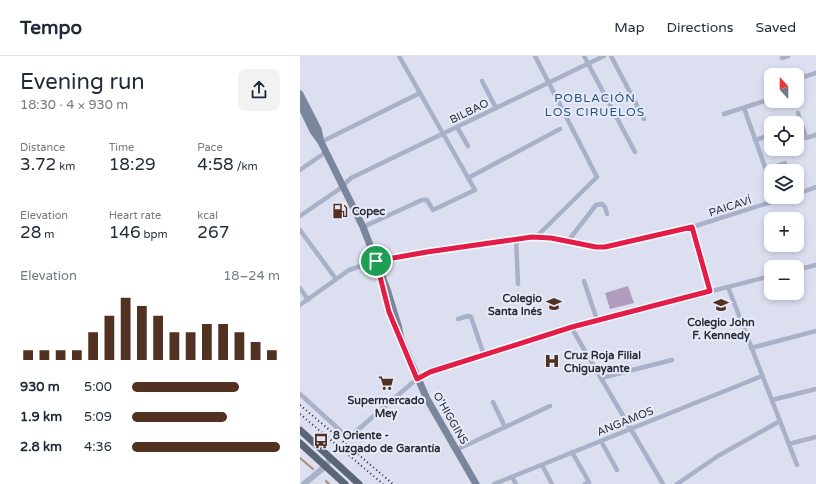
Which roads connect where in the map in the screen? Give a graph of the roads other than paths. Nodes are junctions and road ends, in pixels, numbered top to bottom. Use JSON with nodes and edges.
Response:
{"nodes":[{"id":1,"x":399,"y":56,"type":"edge"},
{"id":2,"x":535,"y":56,"type":"edge"},
{"id":3,"x":584,"y":56,"type":"edge"},
{"id":4,"x":604,"y":56,"type":"edge"},
{"id":5,"x":611,"y":56,"type":"edge"},
{"id":6,"x":788,"y":56,"type":"edge"},
{"id":7,"x":782,"y":58,"type":"dead end"},
{"id":8,"x":588,"y":64,"type":"junction"},
{"id":9,"x":816,"y":73,"type":"edge"},
{"id":10,"x":804,"y":77,"type":"edge"},
{"id":11,"x":482,"y":80,"type":"dead end"},
{"id":12,"x":549,"y":83,"type":"junction"},
{"id":13,"x":420,"y":93,"type":"junction"},
{"id":14,"x":300,"y":94,"type":"edge"},
{"id":15,"x":764,"y":101,"type":"edge"},
{"id":16,"x":300,"y":104,"type":"edge"},
{"id":17,"x":496,"y":108,"type":"junction"},
{"id":18,"x":744,"y":108,"type":"junction"},
{"id":19,"x":798,"y":113,"type":"dead end"},
{"id":20,"x":724,"y":114,"type":"dead end"},
{"id":21,"x":798,"y":116,"type":"edge"},
{"id":22,"x":644,"y":119,"type":"dead end"},
{"id":23,"x":457,"y":127,"type":"junction"},
{"id":24,"x":560,"y":129,"type":"dead end"},
{"id":25,"x":443,"y":134,"type":"junction"},
{"id":26,"x":804,"y":135,"type":"edge"},
{"id":27,"x":816,"y":135,"type":"edge"},
{"id":28,"x":764,"y":137,"type":"edge"},
{"id":29,"x":755,"y":140,"type":"junction"},
{"id":30,"x":321,"y":142,"type":"junction"},
{"id":31,"x":468,"y":146,"type":"dead end"},
{"id":32,"x":326,"y":152,"type":"junction"},
{"id":33,"x":635,"y":152,"type":"dead end"},
{"id":34,"x":764,"y":165,"type":"edge"},
{"id":35,"x":300,"y":170,"type":"edge"},
{"id":36,"x":468,"y":178,"type":"junction"},
{"id":37,"x":342,"y":185,"type":"junction"},
{"id":38,"x":816,"y":187,"type":"edge"},
{"id":39,"x":804,"y":191,"type":"edge"},
{"id":40,"x":764,"y":203,"type":"edge"},
{"id":41,"x":607,"y":214,"type":"dead end"},
{"id":42,"x":300,"y":216,"type":"edge"},
{"id":43,"x":692,"y":227,"type":"junction"},
{"id":44,"x":363,"y":228,"type":"junction"},
{"id":45,"x":300,"y":230,"type":"edge"},
{"id":46,"x":537,"y":236,"type":"junction"},
{"id":47,"x":516,"y":239,"type":"junction"},
{"id":48,"x":568,"y":241,"type":"junction"},
{"id":49,"x":376,"y":261,"type":"junction"},
{"id":50,"x":816,"y":265,"type":"edge"},
{"id":51,"x":804,"y":268,"type":"edge"},
{"id":52,"x":764,"y":278,"type":"edge"},
{"id":53,"x":336,"y":279,"type":"junction"},
{"id":54,"x":584,"y":280,"type":"dead end"},
{"id":55,"x":518,"y":284,"type":"dead end"},
{"id":56,"x":728,"y":287,"type":"junction"},
{"id":57,"x":300,"y":288,"type":"edge"},
{"id":58,"x":710,"y":291,"type":"junction"},
{"id":59,"x":308,"y":300,"type":"junction"},
{"id":60,"x":300,"y":305,"type":"edge"},
{"id":61,"x":458,"y":319,"type":"dead end"},
{"id":62,"x":596,"y":320,"type":"junction"},
{"id":63,"x":572,"y":327,"type":"junction"},
{"id":64,"x":816,"y":331,"type":"edge"},
{"id":65,"x":751,"y":348,"type":"junction"},
{"id":66,"x":484,"y":355,"type":"junction"},
{"id":67,"x":672,"y":360,"type":"dead end"},
{"id":68,"x":762,"y":376,"type":"junction"},
{"id":69,"x":601,"y":378,"type":"junction"},
{"id":70,"x":417,"y":379,"type":"junction"},
{"id":71,"x":816,"y":389,"type":"edge"},
{"id":72,"x":300,"y":394,"type":"edge"},
{"id":73,"x":772,"y":400,"type":"junction"},
{"id":74,"x":493,"y":402,"type":"dead end"},
{"id":75,"x":550,"y":406,"type":"dead end"},
{"id":76,"x":780,"y":421,"type":"junction"},
{"id":77,"x":505,"y":427,"type":"junction"},
{"id":78,"x":631,"y":429,"type":"junction"},
{"id":79,"x":300,"y":430,"type":"edge"},
{"id":80,"x":816,"y":437,"type":"edge"},
{"id":81,"x":601,"y":441,"type":"junction"},
{"id":82,"x":300,"y":443,"type":"edge"},
{"id":83,"x":789,"y":444,"type":"junction"},
{"id":84,"x":456,"y":450,"type":"junction"},
{"id":85,"x":572,"y":452,"type":"junction"},
{"id":86,"x":331,"y":458,"type":"junction"},
{"id":87,"x":542,"y":464,"type":"junction"},
{"id":88,"x":325,"y":465,"type":"junction"},
{"id":89,"x":797,"y":465,"type":"dead end"},
{"id":90,"x":617,"y":470,"type":"dead end"},
{"id":91,"x":512,"y":477,"type":"junction"},
{"id":92,"x":587,"y":483,"type":"edge"},
{"id":93,"x":304,"y":484,"type":"edge"},
{"id":94,"x":345,"y":484,"type":"edge"},
{"id":95,"x":360,"y":484,"type":"edge"},
{"id":96,"x":476,"y":484,"type":"edge"},
{"id":97,"x":494,"y":484,"type":"edge"},
{"id":98,"x":516,"y":484,"type":"edge"},
{"id":99,"x":552,"y":484,"type":"edge"},
{"id":100,"x":663,"y":484,"type":"edge"},
{"id":101,"x":677,"y":484,"type":"edge"}],
"edges":[{"from":1,"to":13,"type":"street"},
{"from":2,"to":12,"type":"street"},
{"from":3,"to":8,"type":"street"},
{"from":4,"to":8,"type":"street","name":"BILBAO"},
{"from":5,"to":22,"type":"street"},
{"from":6,"to":7,"type":"street"},
{"from":8,"to":12,"type":"street","name":"BILBAO"},
{"from":8,"to":33,"type":"street"},
{"from":9,"to":10,"type":"street"},
{"from":11,"to":17,"type":"street"},
{"from":12,"to":17,"type":"street","name":"BILBAO"},
{"from":12,"to":46,"type":"street"},
{"from":13,"to":25,"type":"street"},
{"from":13,"to":30,"type":"street"},
{"from":14,"to":30,"type":"main road","name":"O'HIGGINS"},
{"from":15,"to":18,"type":"street"},
{"from":16,"to":30,"type":"main road","name":"O'HIGGINS"},
{"from":17,"to":23,"type":"street","name":"BILBAO"},
{"from":18,"to":20,"type":"street"},
{"from":18,"to":29,"type":"street"},
{"from":19,"to":21,"type":"street"},
{"from":23,"to":25,"type":"street","name":"BILBAO"},
{"from":23,"to":31,"type":"street"},
{"from":24,"to":36,"type":"street"},
{"from":25,"to":36,"type":"street"},
{"from":25,"to":37,"type":"street","name":"BILBAO"},
{"from":26,"to":27,"type":"street"},
{"from":28,"to":29,"type":"street"},
{"from":29,"to":34,"type":"street"},
{"from":30,"to":32,"type":"main road","name":"O'HIGGINS"},
{"from":32,"to":35,"type":"street"},
{"from":32,"to":37,"type":"main road","name":"O'HIGGINS"},
{"from":36,"to":44,"type":"street"},
{"from":37,"to":42,"type":"street","name":"BILBAO"},
{"from":37,"to":44,"type":"main road","name":"O'HIGGINS"},
{"from":38,"to":39,"type":"street"},
{"from":40,"to":43,"type":"street","name":"PAICAVÍ"},
{"from":41,"to":48,"type":"street"},
{"from":43,"to":48,"type":"street","name":"PAICAVÍ"},
{"from":43,"to":58,"type":"street"},
{"from":44,"to":49,"type":"main road","name":"O'HIGGINS"},
{"from":45,"to":53,"type":"street"},
{"from":46,"to":47,"type":"street","name":"PAICAVÍ"},
{"from":46,"to":48,"type":"street","name":"PAICAVÍ"},
{"from":47,"to":49,"type":"street","name":"PAICAVÍ"},
{"from":47,"to":55,"type":"street"},
{"from":49,"to":53,"type":"street","name":"PAICAVÍ"},
{"from":49,"to":70,"type":"main road","name":"O'HIGGINS"},
{"from":50,"to":51,"type":"street"},
{"from":52,"to":56,"type":"street"},
{"from":53,"to":59,"type":"street","name":"PAICAVÍ"},
{"from":54,"to":62,"type":"street"},
{"from":56,"to":58,"type":"street"},
{"from":56,"to":65,"type":"street"},
{"from":57,"to":59,"type":"street"},
{"from":58,"to":62,"type":"street"},
{"from":59,"to":60,"type":"street","name":"PAICAVÍ"},
{"from":61,"to":66,"type":"street"},
{"from":62,"to":63,"type":"street"},
{"from":63,"to":66,"type":"street"},
{"from":63,"to":69,"type":"street"},
{"from":64,"to":65,"type":"street"},
{"from":65,"to":68,"type":"street"},
{"from":66,"to":70,"type":"street"},
{"from":67,"to":69,"type":"street"},
{"from":68,"to":73,"type":"street"},
{"from":68,"to":78,"type":"street","name":"ANGAMOS"},
{"from":69,"to":78,"type":"street"},
{"from":70,"to":72,"type":"street"},
{"from":70,"to":84,"type":"main road","name":"O'HIGGINS"},
{"from":71,"to":73,"type":"street"},
{"from":73,"to":76,"type":"street"},
{"from":74,"to":77,"type":"street"},
{"from":75,"to":77,"type":"street"},
{"from":76,"to":83,"type":"street"},
{"from":76,"to":101,"type":"street"},
{"from":77,"to":84,"type":"street"},
{"from":78,"to":81,"type":"street","name":"ANGAMOS"},
{"from":78,"to":100,"type":"street"},
{"from":79,"to":86,"type":"main road"},
{"from":80,"to":83,"type":"street"},
{"from":81,"to":85,"type":"street","name":"ANGAMOS"},
{"from":81,"to":90,"type":"street"},
{"from":82,"to":88,"type":"main road"},
{"from":83,"to":89,"type":"street"},
{"from":84,"to":96,"type":"main road","name":"O'HIGGINS"},
{"from":85,"to":87,"type":"street","name":"ANGAMOS"},
{"from":85,"to":92,"type":"street"},
{"from":86,"to":88,"type":"street"},
{"from":86,"to":95,"type":"main road"},
{"from":87,"to":91,"type":"street","name":"ANGAMOS"},
{"from":87,"to":99,"type":"street"},
{"from":88,"to":93,"type":"street"},
{"from":88,"to":94,"type":"main road"},
{"from":91,"to":97,"type":"street","name":"ANGAMOS"},
{"from":91,"to":98,"type":"street"}]}
